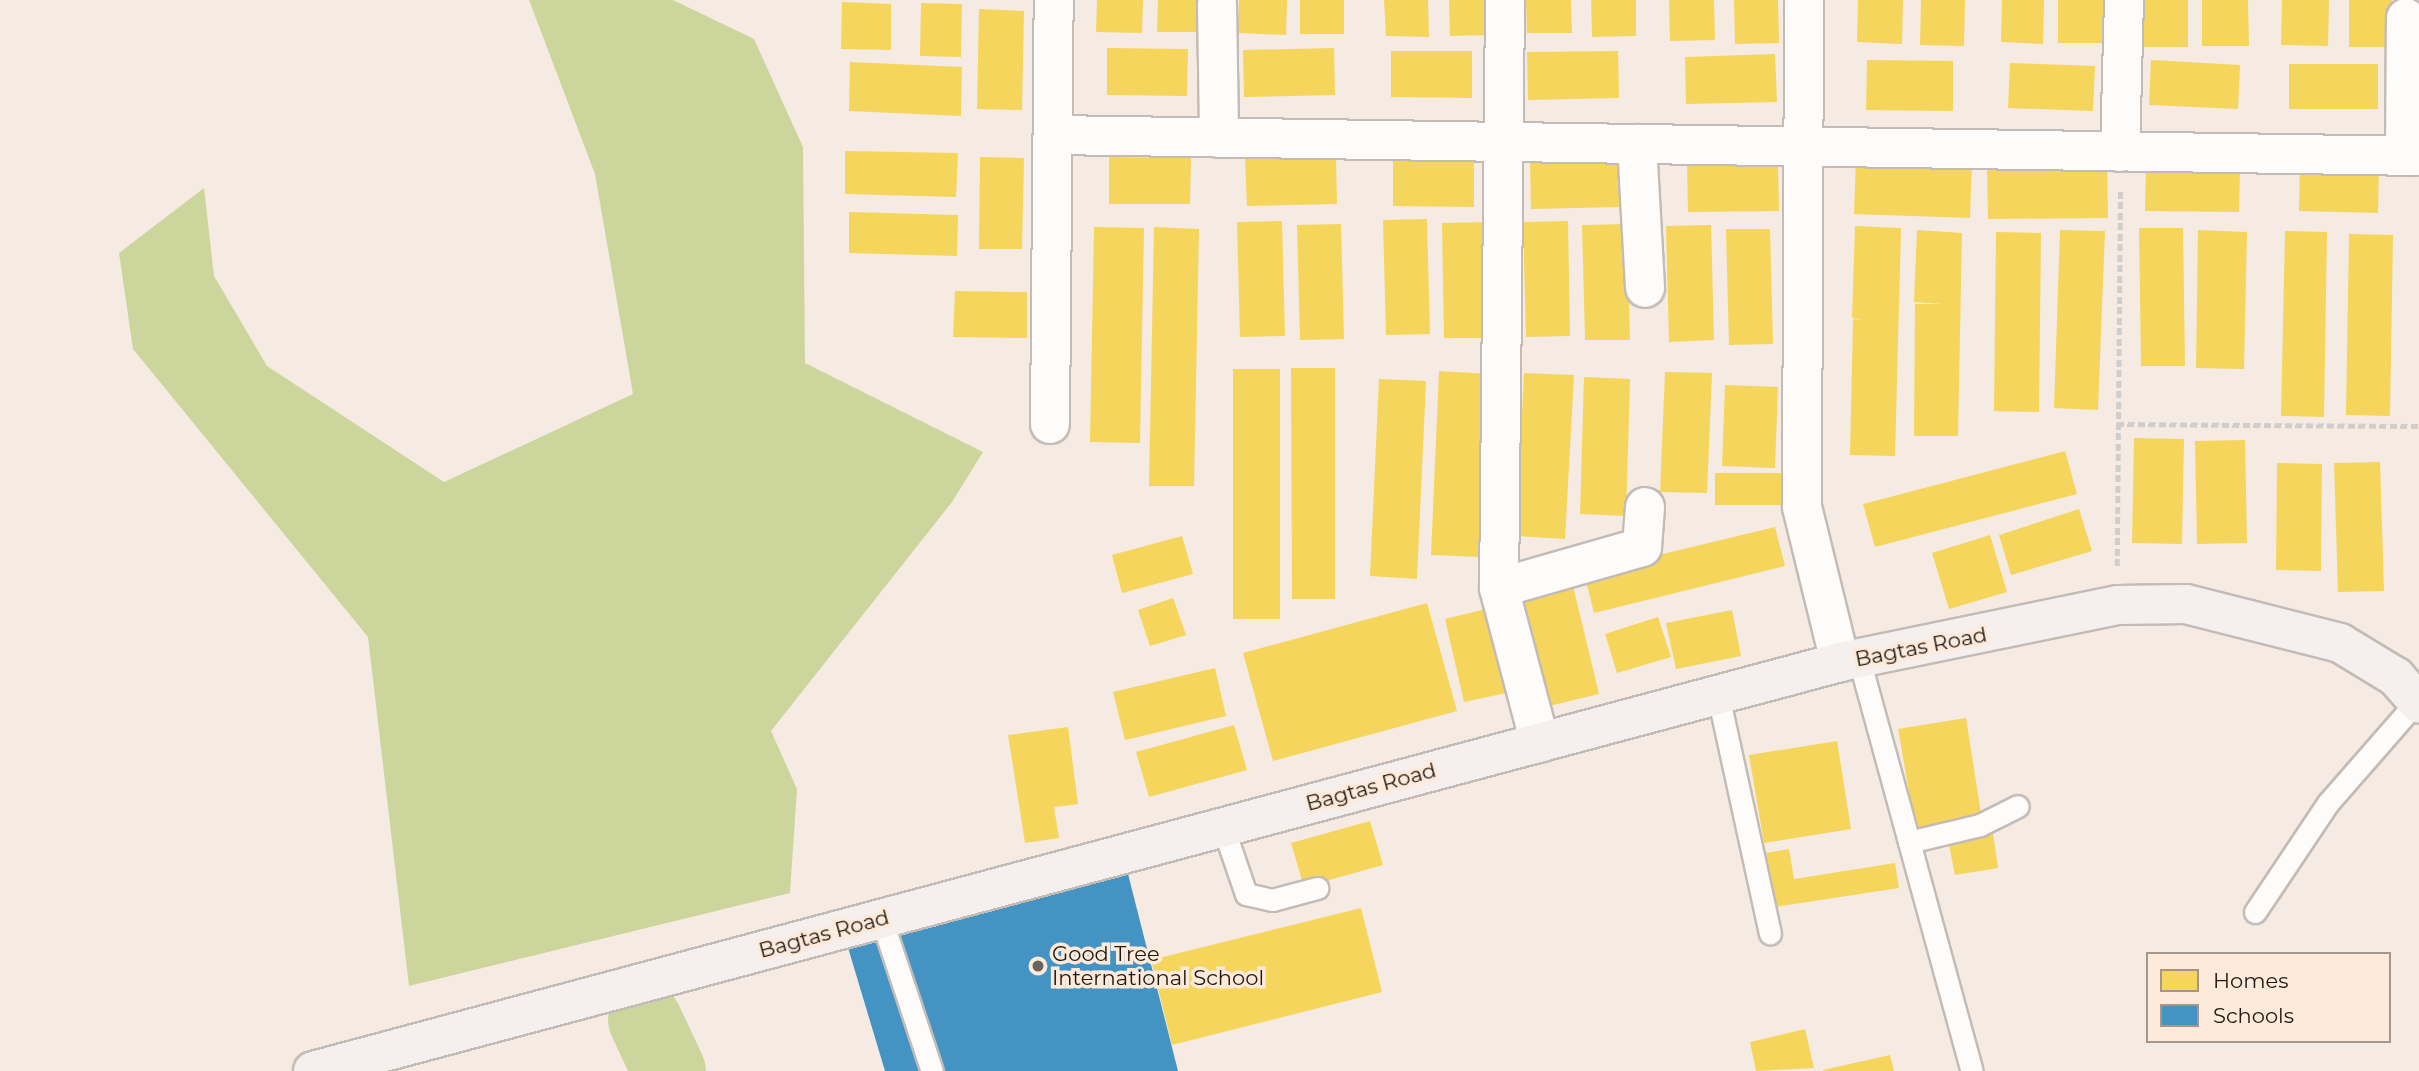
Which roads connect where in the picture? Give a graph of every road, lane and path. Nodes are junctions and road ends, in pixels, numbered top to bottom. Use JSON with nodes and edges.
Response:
{"nodes":[{"id":1,"x":1054,"y":0,"type":"edge"},
{"id":2,"x":1505,"y":0,"type":"edge"},
{"id":3,"x":1804,"y":0,"type":"edge"},
{"id":4,"x":2124,"y":0,"type":"edge"},
{"id":5,"x":1217,"y":4,"type":"dead end"},
{"id":6,"x":2406,"y":18,"type":"dead end"},
{"id":7,"x":1054,"y":135,"type":"junction"},
{"id":8,"x":1219,"y":138,"type":"junction"},
{"id":9,"x":1502,"y":142,"type":"junction"},
{"id":10,"x":1637,"y":144,"type":"junction"},
{"id":11,"x":1801,"y":147,"type":"junction"},
{"id":12,"x":2120,"y":152,"type":"junction"},
{"id":13,"x":2412,"y":156,"type":"edge"},
{"id":14,"x":1645,"y":288,"type":"dead end"},
{"id":15,"x":1050,"y":424,"type":"dead end"},
{"id":16,"x":2117,"y":424,"type":"junction"},
{"id":17,"x":2419,"y":426,"type":"edge"},
{"id":18,"x":1645,"y":507,"type":"dead end"},
{"id":19,"x":1499,"y":588,"type":"junction"},
{"id":20,"x":2118,"y":605,"type":"junction"},
{"id":21,"x":1849,"y":661,"type":"junction"},
{"id":22,"x":1718,"y":695,"type":"junction"},
{"id":23,"x":2418,"y":702,"type":"edge"},
{"id":24,"x":1539,"y":743,"type":"junction"},
{"id":25,"x":2018,"y":806,"type":"dead end"},
{"id":26,"x":1223,"y":827,"type":"junction"},
{"id":27,"x":1909,"y":842,"type":"junction"},
{"id":28,"x":1317,"y":888,"type":"dead end"},
{"id":29,"x":2255,"y":912,"type":"dead end"},
{"id":30,"x":881,"y":918,"type":"junction"},
{"id":31,"x":1770,"y":933,"type":"dead end"},
{"id":32,"x":313,"y":1071,"type":"edge"},
{"id":33,"x":932,"y":1071,"type":"edge"},
{"id":34,"x":1972,"y":1071,"type":"edge"}],
"edges":[{"from":1,"to":7,"type":"street"},
{"from":2,"to":9,"type":"street"},
{"from":3,"to":11,"type":"street"},
{"from":4,"to":12,"type":"street"},
{"from":5,"to":8,"type":"street"},
{"from":6,"to":13,"type":"street"},
{"from":7,"to":8,"type":"street"},
{"from":7,"to":15,"type":"street"},
{"from":8,"to":9,"type":"street"},
{"from":9,"to":10,"type":"street"},
{"from":9,"to":19,"type":"street"},
{"from":10,"to":11,"type":"street"},
{"from":10,"to":14,"type":"street"},
{"from":11,"to":12,"type":"street"},
{"from":11,"to":21,"type":"street"},
{"from":12,"to":13,"type":"street"},
{"from":12,"to":16,"type":"path"},
{"from":16,"to":17,"type":"path"},
{"from":16,"to":20,"type":"path"},
{"from":18,"to":19,"type":"street"},
{"from":19,"to":24,"type":"street"},
{"from":20,"to":21,"type":"street","name":"Bagtas Road"},
{"from":20,"to":23,"type":"street","name":"Bagtas Road"},
{"from":21,"to":22,"type":"street","name":"Bagtas Road"},
{"from":21,"to":27,"type":"lane"},
{"from":22,"to":24,"type":"street","name":"Bagtas Road"},
{"from":22,"to":31,"type":"lane"},
{"from":23,"to":29,"type":"lane"},
{"from":24,"to":26,"type":"street","name":"Bagtas Road"},
{"from":25,"to":27,"type":"lane"},
{"from":26,"to":28,"type":"lane"},
{"from":26,"to":30,"type":"street","name":"Bagtas Road"},
{"from":27,"to":34,"type":"lane"},
{"from":30,"to":32,"type":"street","name":"Bagtas Road"},
{"from":30,"to":33,"type":"lane"}]}
